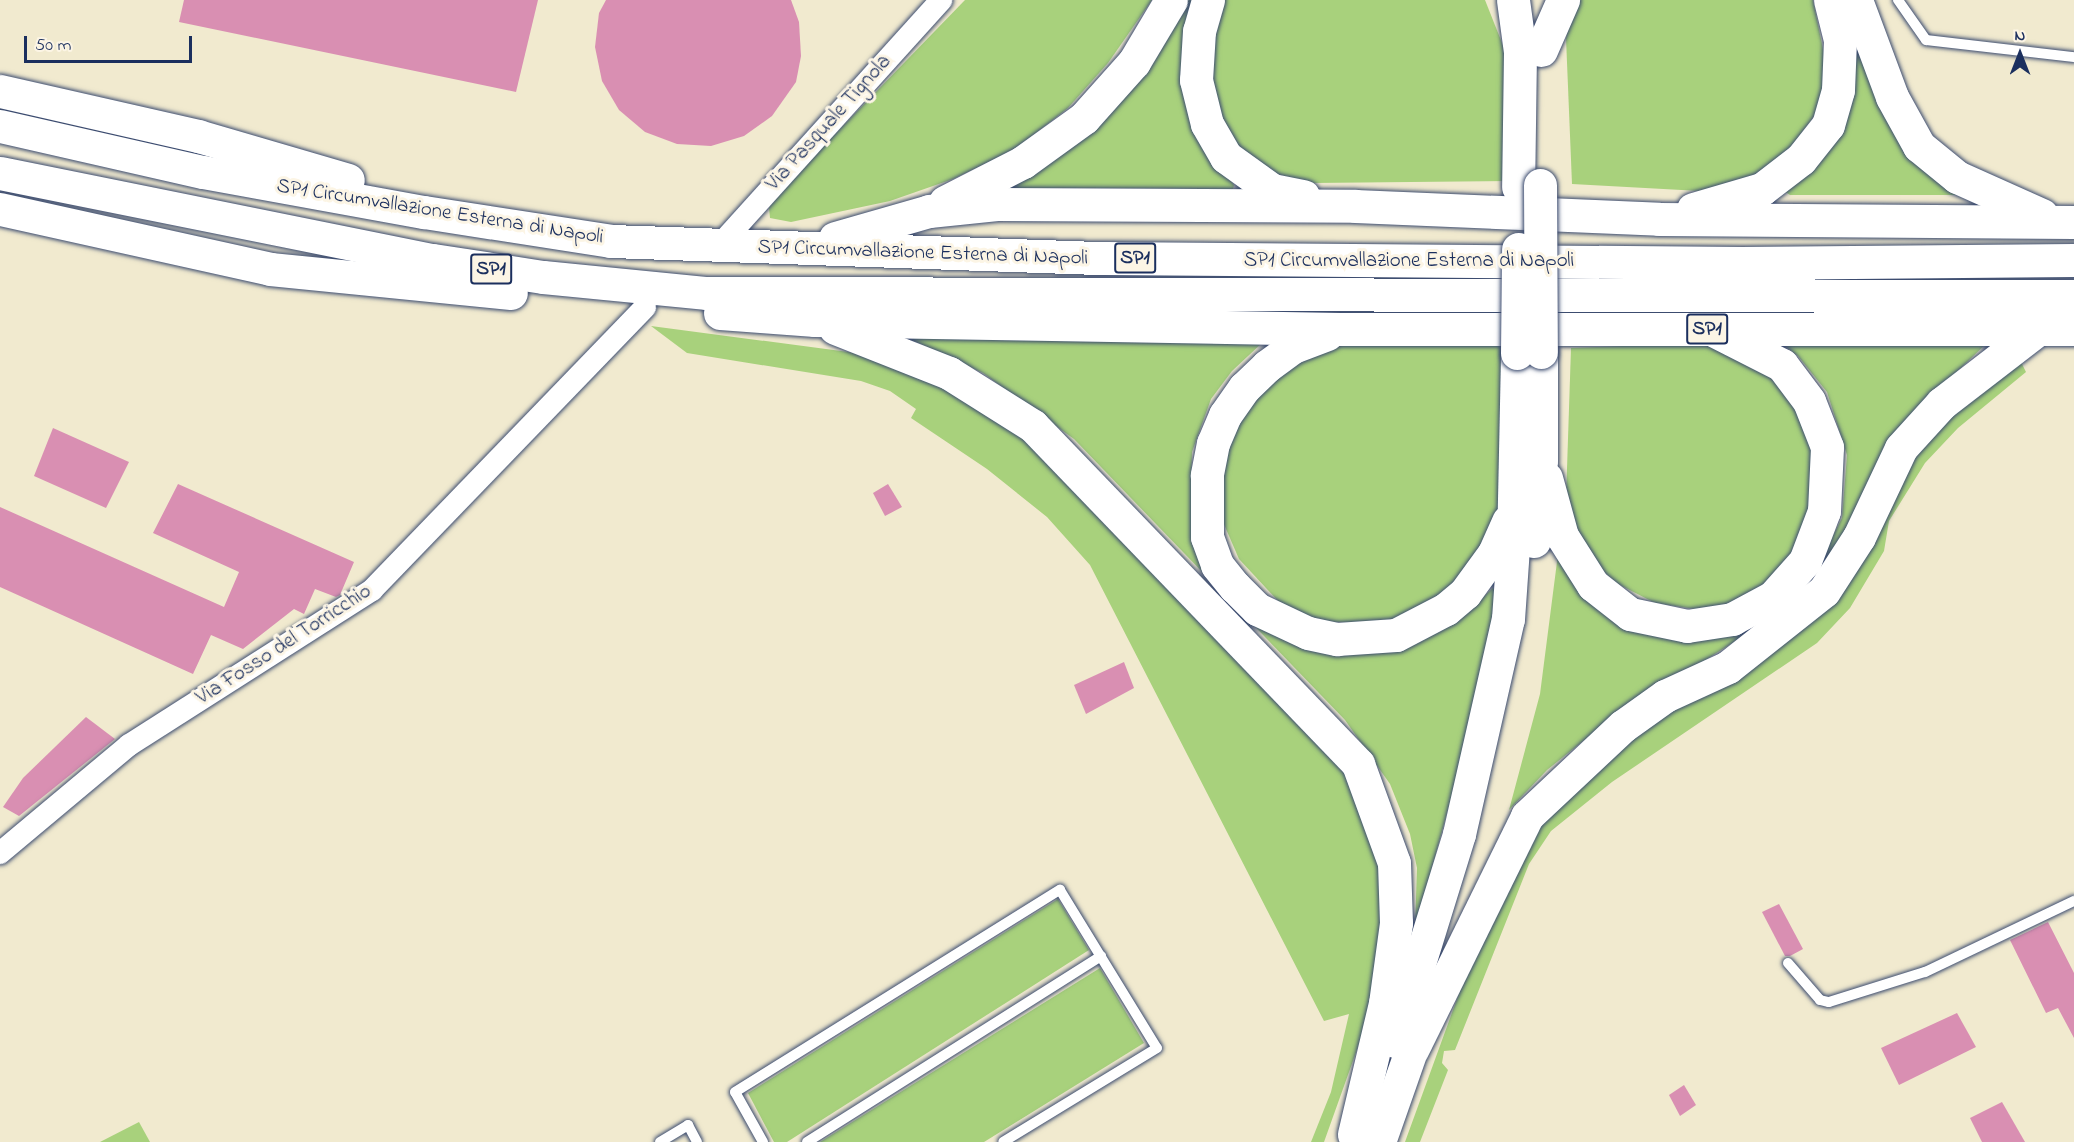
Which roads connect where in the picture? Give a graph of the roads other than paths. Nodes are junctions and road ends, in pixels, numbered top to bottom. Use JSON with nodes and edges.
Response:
{"nodes":[{"id":1,"x":941,"y":0,"type":"edge"},
{"id":2,"x":1171,"y":0,"type":"edge"},
{"id":3,"x":1208,"y":0,"type":"edge"},
{"id":4,"x":1492,"y":0,"type":"edge"},
{"id":5,"x":1513,"y":0,"type":"edge"},
{"id":6,"x":1537,"y":0,"type":"edge"},
{"id":7,"x":1563,"y":0,"type":"edge"},
{"id":8,"x":1830,"y":0,"type":"edge"},
{"id":9,"x":1856,"y":0,"type":"edge"},
{"id":10,"x":1898,"y":0,"type":"edge"},
{"id":11,"x":1541,"y":50,"type":"junction"},
{"id":12,"x":2074,"y":57,"type":"edge"},
{"id":13,"x":0,"y":91,"type":"edge"},
{"id":14,"x":1519,"y":94,"type":"junction"},
{"id":15,"x":0,"y":126,"type":"edge"},
{"id":16,"x":0,"y":173,"type":"edge"},
{"id":17,"x":1529,"y":186,"type":"junction"},
{"id":18,"x":1355,"y":206,"type":"junction"},
{"id":19,"x":0,"y":209,"type":"edge"},
{"id":20,"x":929,"y":211,"type":"junction"},
{"id":21,"x":424,"y":212,"type":"junction"},
{"id":22,"x":1659,"y":219,"type":"junction"},
{"id":23,"x":2066,"y":222,"type":"edge"},
{"id":24,"x":718,"y":247,"type":"junction"},
{"id":25,"x":784,"y":249,"type":"junction"},
{"id":26,"x":2074,"y":261,"type":"edge"},
{"id":27,"x":742,"y":293,"type":"junction"},
{"id":28,"x":2074,"y":296,"type":"edge"},
{"id":29,"x":645,"y":307,"type":"junction"},
{"id":30,"x":815,"y":320,"type":"junction"},
{"id":31,"x":1340,"y":329,"type":"junction"},
{"id":32,"x":1711,"y":329,"type":"junction"},
{"id":33,"x":2038,"y":329,"type":"junction"},
{"id":34,"x":2074,"y":329,"type":"edge"},
{"id":35,"x":1529,"y":353,"type":"junction"},
{"id":36,"x":1541,"y":460,"type":"junction"},
{"id":37,"x":1515,"y":505,"type":"junction"},
{"id":38,"x":0,"y":853,"type":"edge"},
{"id":39,"x":2074,"y":901,"type":"edge"},
{"id":40,"x":1101,"y":956,"type":"junction"},
{"id":41,"x":1788,"y":963,"type":"dead end"},
{"id":42,"x":1413,"y":1048,"type":"junction"},
{"id":43,"x":1362,"y":1139,"type":"edge"},
{"id":44,"x":660,"y":1142,"type":"edge"},
{"id":45,"x":697,"y":1142,"type":"edge"},
{"id":46,"x":763,"y":1142,"type":"edge"},
{"id":47,"x":807,"y":1142,"type":"edge"},
{"id":48,"x":1003,"y":1142,"type":"edge"}],
"edges":[{"from":1,"to":24,"type":"street","name":"Via Pasquale Tignola"},
{"from":2,"to":20,"type":"highway"},
{"from":3,"to":18,"type":"highway"},
{"from":4,"to":14,"type":"highway"},
{"from":5,"to":14,"type":"highway"},
{"from":6,"to":11,"type":"highway"},
{"from":7,"to":11,"type":"highway"},
{"from":8,"to":22,"type":"highway"},
{"from":9,"to":23,"type":"highway"},
{"from":10,"to":12,"type":"lane"},
{"from":11,"to":17,"type":"highway"},
{"from":13,"to":21,"type":"highway"},
{"from":14,"to":17,"type":"highway"},
{"from":15,"to":21,"type":"highway","name":"SP1 Circumvallazione Esterna di Napoli","number":"SP1"},
{"from":16,"to":27,"type":"highway","name":"SP1 Circumvallazione Esterna di Napoli","number":"SP1"},
{"from":17,"to":35,"type":"highway","bridge":true},
{"from":18,"to":20,"type":"highway","number":"SP1"},
{"from":18,"to":22,"type":"highway","number":"SP1"},
{"from":19,"to":29,"type":"highway"},
{"from":20,"to":25,"type":"highway","number":"SP1"},
{"from":21,"to":24,"type":"highway","name":"SP1 Circumvallazione Esterna di Napoli","number":"SP1"},
{"from":22,"to":23,"type":"highway","number":"SP1"},
{"from":24,"to":25,"type":"highway","name":"SP1 Circumvallazione Esterna di Napoli","number":"SP1"},
{"from":25,"to":26,"type":"highway","name":"SP1 Circumvallazione Esterna di Napoli","number":"SP1"},
{"from":27,"to":28,"type":"highway","name":"SP1 Circumvallazione Esterna di Napoli","number":"SP1"},
{"from":27,"to":30,"type":"highway"},
{"from":29,"to":30,"type":"highway"},
{"from":29,"to":38,"type":"street","name":"Via Fosso del Torricchio"},
{"from":30,"to":31,"type":"highway"},
{"from":30,"to":43,"type":"highway"},
{"from":31,"to":32,"type":"highway","number":"SP1"},
{"from":31,"to":37,"type":"highway"},
{"from":32,"to":33,"type":"highway","number":"SP1"},
{"from":32,"to":36,"type":"highway"},
{"from":33,"to":34,"type":"highway","number":"SP1"},
{"from":33,"to":42,"type":"highway"},
{"from":35,"to":36,"type":"highway"},
{"from":35,"to":37,"type":"highway"},
{"from":36,"to":42,"type":"highway"},
{"from":37,"to":43,"type":"highway"},
{"from":39,"to":41,"type":"lane"},
{"from":40,"to":46,"type":"lane"},
{"from":40,"to":47,"type":"lane"},
{"from":40,"to":48,"type":"lane"},
{"from":42,"to":43,"type":"highway"},
{"from":44,"to":45,"type":"lane"}]}
